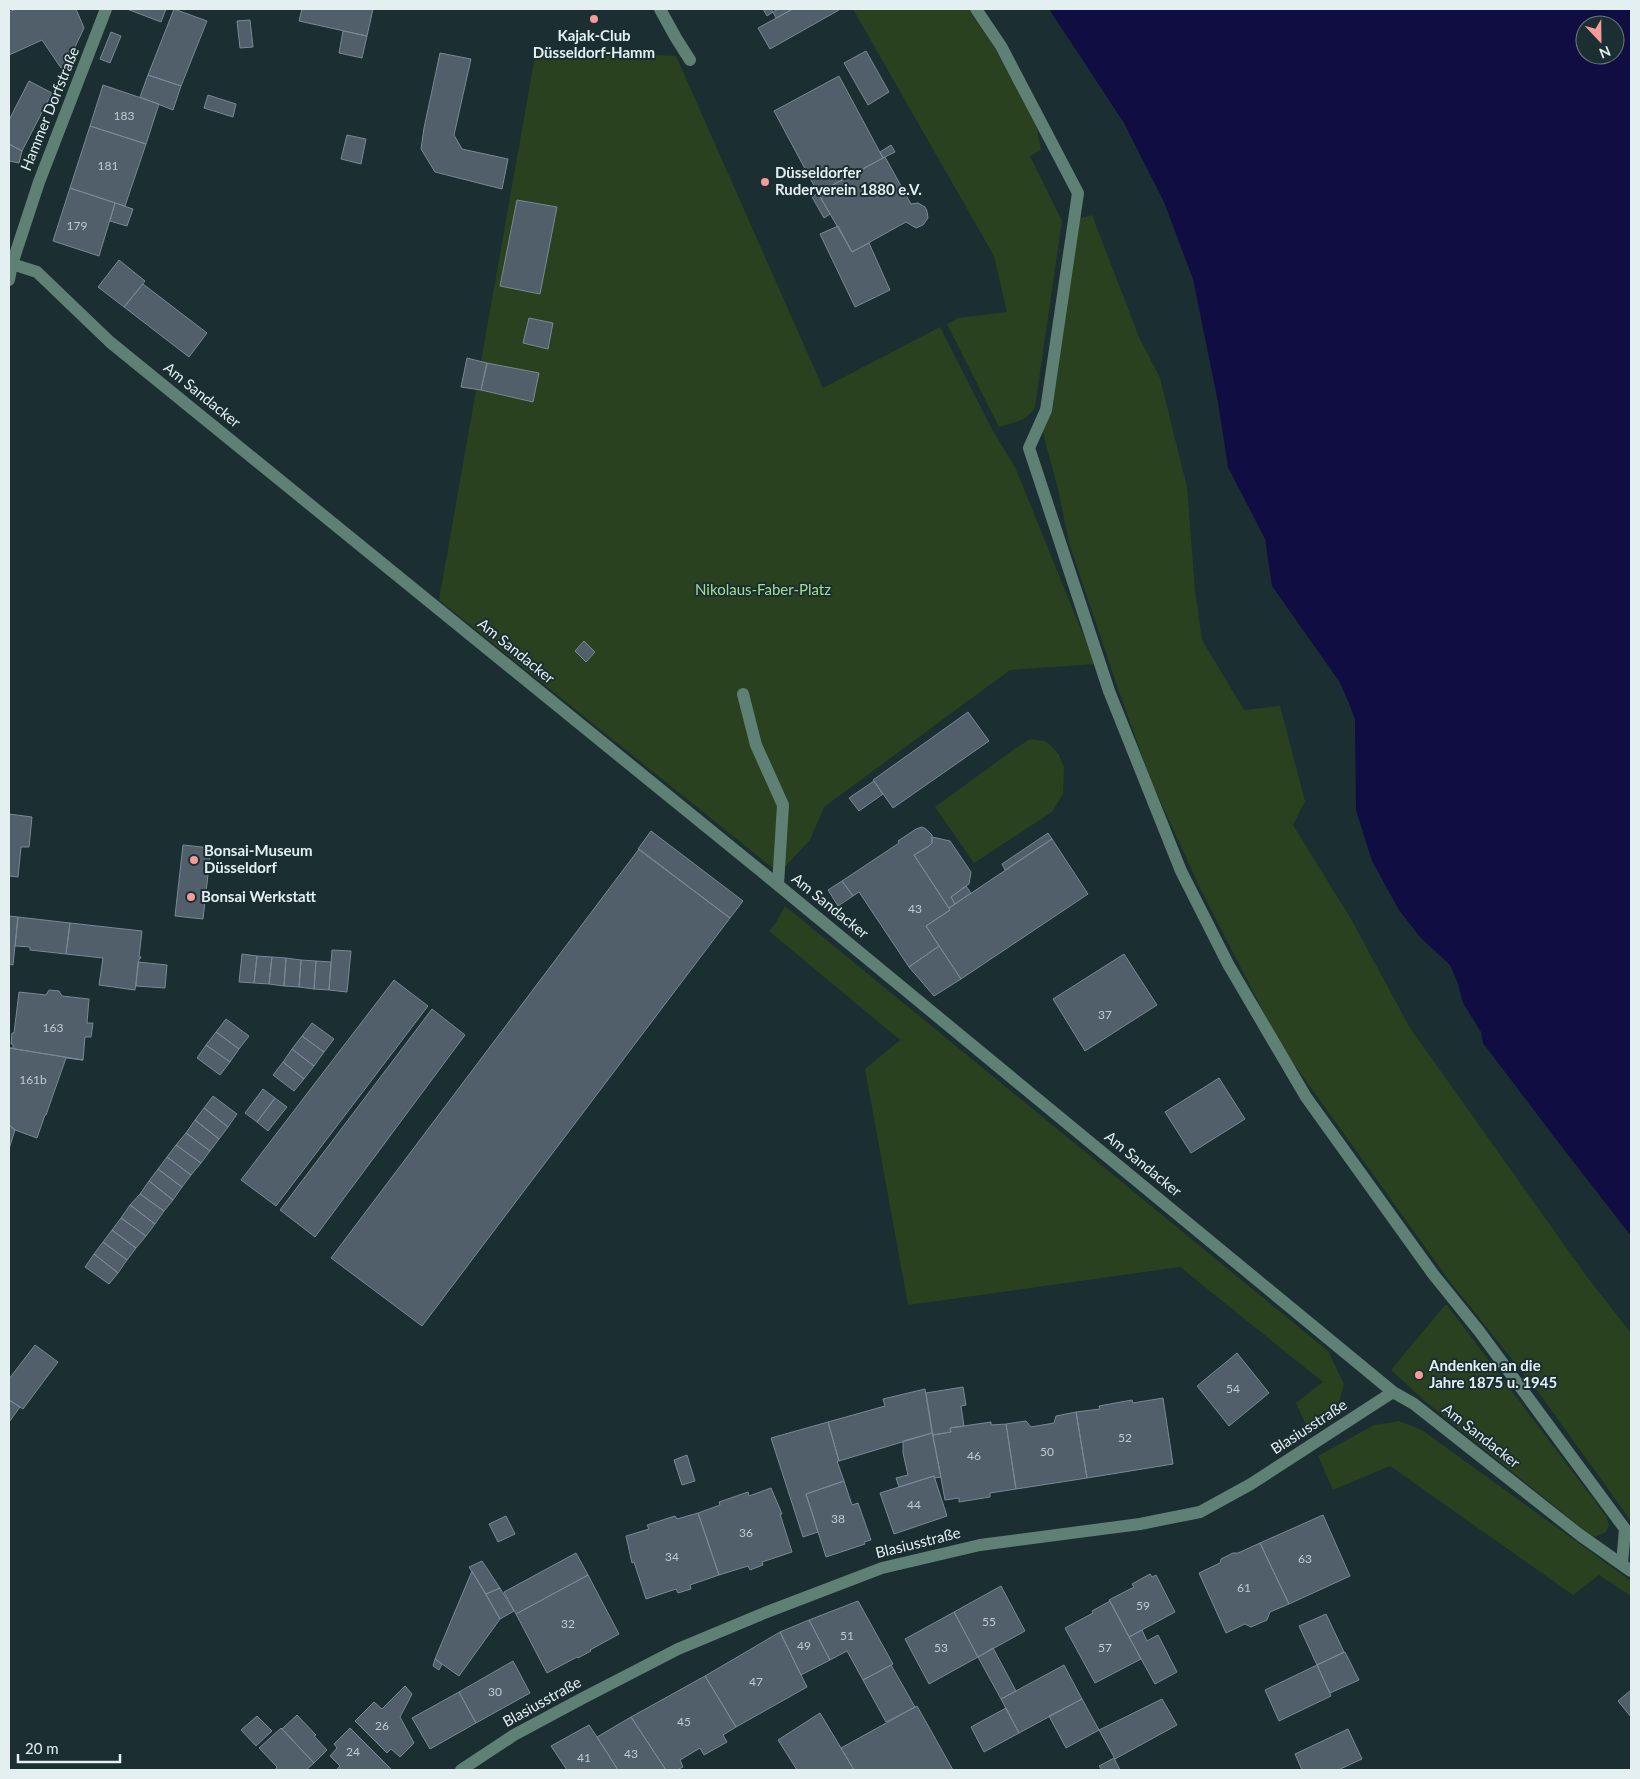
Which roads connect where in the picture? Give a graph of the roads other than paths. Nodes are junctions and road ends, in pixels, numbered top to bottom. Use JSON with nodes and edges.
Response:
{"nodes":[{"id":1,"x":106,"y":9,"type":"edge"},
{"id":2,"x":660,"y":9,"type":"edge"},
{"id":3,"x":976,"y":9,"type":"edge"},
{"id":4,"x":690,"y":60,"type":"dead end"},
{"id":5,"x":12,"y":264,"type":"junction"},
{"id":6,"x":9,"y":280,"type":"edge"},
{"id":7,"x":743,"y":694,"type":"dead end"},
{"id":8,"x":778,"y":885,"type":"junction"},
{"id":9,"x":1393,"y":1392,"type":"junction"},
{"id":10,"x":1627,"y":1567,"type":"edge"},
{"id":11,"x":461,"y":1770,"type":"edge"}],
"edges":[{"from":1,"to":5,"type":"street","name":"Hammer Dorfstraße"},
{"from":2,"to":4,"type":"street"},
{"from":3,"to":10,"type":"street"},
{"from":5,"to":6,"type":"street","name":"Hammer Dorfstraße"},
{"from":5,"to":8,"type":"street","name":"Am Sandacker"},
{"from":7,"to":8,"type":"street"},
{"from":8,"to":9,"type":"street","name":"Am Sandacker"},
{"from":9,"to":10,"type":"street","name":"Am Sandacker"},
{"from":9,"to":11,"type":"street","name":"Blasiusstraße"}]}
